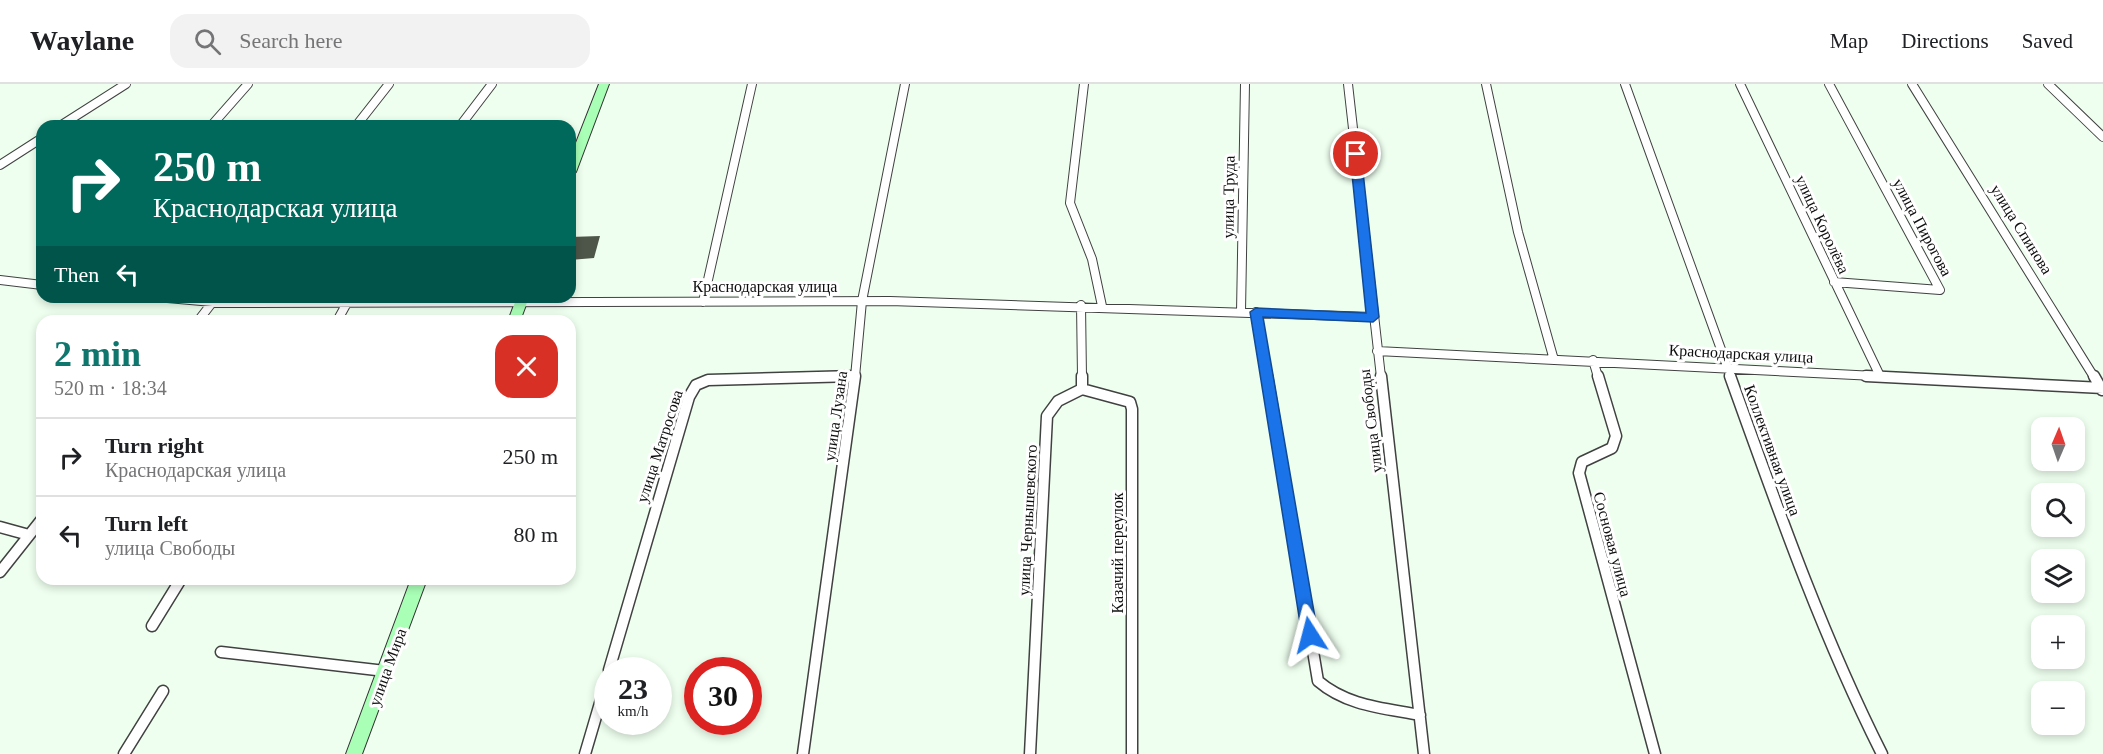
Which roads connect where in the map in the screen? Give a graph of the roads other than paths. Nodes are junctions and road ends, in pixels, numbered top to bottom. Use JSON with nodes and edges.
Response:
{"nodes":[{"id":1,"x":126,"y":84,"type":"edge"},
{"id":2,"x":248,"y":84,"type":"edge"},
{"id":3,"x":389,"y":84,"type":"edge"},
{"id":4,"x":492,"y":84,"type":"edge"},
{"id":5,"x":604,"y":84,"type":"edge"},
{"id":6,"x":752,"y":84,"type":"edge"},
{"id":7,"x":905,"y":84,"type":"edge"},
{"id":8,"x":1084,"y":84,"type":"edge"},
{"id":9,"x":1245,"y":84,"type":"edge"},
{"id":10,"x":1348,"y":84,"type":"edge"},
{"id":11,"x":1486,"y":84,"type":"edge"},
{"id":12,"x":1625,"y":84,"type":"edge"},
{"id":13,"x":1740,"y":84,"type":"edge"},
{"id":14,"x":1829,"y":84,"type":"edge"},
{"id":15,"x":1912,"y":84,"type":"edge"},
{"id":16,"x":2048,"y":84,"type":"edge"},
{"id":17,"x":69,"y":120,"type":"edge"},
{"id":18,"x":215,"y":120,"type":"edge"},
{"id":19,"x":361,"y":120,"type":"edge"},
{"id":20,"x":465,"y":120,"type":"edge"},
{"id":21,"x":2103,"y":137,"type":"edge"},
{"id":22,"x":36,"y":142,"type":"edge"},
{"id":23,"x":576,"y":156,"type":"edge"},
{"id":24,"x":0,"y":165,"type":"edge"},
{"id":25,"x":0,"y":280,"type":"edge"},
{"id":26,"x":1834,"y":282,"type":"junction"},
{"id":27,"x":36,"y":284,"type":"edge"},
{"id":28,"x":576,"y":301,"type":"edge"},
{"id":29,"x":862,"y":301,"type":"junction"},
{"id":30,"x":703,"y":302,"type":"junction"},
{"id":31,"x":213,"y":303,"type":"edge"},
{"id":32,"x":1081,"y":305,"type":"junction"},
{"id":33,"x":1102,"y":306,"type":"junction"},
{"id":34,"x":1241,"y":312,"type":"junction"},
{"id":35,"x":1256,"y":312,"type":"junction"},
{"id":36,"x":203,"y":315,"type":"edge"},
{"id":37,"x":1373,"y":317,"type":"junction"},
{"id":38,"x":1377,"y":351,"type":"junction"},
{"id":39,"x":1554,"y":360,"type":"junction"},
{"id":40,"x":1593,"y":360,"type":"junction"},
{"id":41,"x":1727,"y":367,"type":"junction"},
{"id":42,"x":855,"y":376,"type":"junction"},
{"id":43,"x":1880,"y":376,"type":"junction"},
{"id":44,"x":1082,"y":389,"type":"junction"},
{"id":45,"x":2102,"y":389,"type":"edge"},
{"id":46,"x":36,"y":526,"type":"edge"},
{"id":47,"x":0,"y":527,"type":"edge"},
{"id":48,"x":29,"y":535,"type":"junction"},
{"id":49,"x":0,"y":572,"type":"edge"},
{"id":50,"x":177,"y":585,"type":"edge"},
{"id":51,"x":417,"y":585,"type":"edge"},
{"id":52,"x":152,"y":626,"type":"dead end"},
{"id":53,"x":221,"y":652,"type":"dead end"},
{"id":54,"x":613,"y":657,"type":"edge"},
{"id":55,"x":385,"y":671,"type":"junction"},
{"id":56,"x":162,"y":691,"type":"dead end"},
{"id":57,"x":1420,"y":715,"type":"junction"},
{"id":58,"x":594,"y":723,"type":"edge"},
{"id":59,"x":124,"y":754,"type":"edge"},
{"id":60,"x":354,"y":754,"type":"edge"},
{"id":61,"x":585,"y":754,"type":"edge"},
{"id":62,"x":803,"y":754,"type":"edge"},
{"id":63,"x":1030,"y":754,"type":"edge"},
{"id":64,"x":1132,"y":754,"type":"edge"},
{"id":65,"x":1424,"y":754,"type":"edge"},
{"id":66,"x":1655,"y":754,"type":"edge"},
{"id":67,"x":1882,"y":754,"type":"edge"}],
"edges":[{"from":1,"to":17,"type":"street"},
{"from":2,"to":18,"type":"street"},
{"from":3,"to":19,"type":"street"},
{"from":4,"to":20,"type":"street"},
{"from":5,"to":23,"type":"main road"},
{"from":6,"to":30,"type":"street"},
{"from":7,"to":29,"type":"street","name":"улица Лузана"},
{"from":8,"to":33,"type":"street"},
{"from":9,"to":34,"type":"street","name":"улица Труда"},
{"from":10,"to":37,"type":"street","name":"улица Свободы"},
{"from":11,"to":39,"type":"street"},
{"from":12,"to":41,"type":"street","name":"Коллективная улица"},
{"from":13,"to":26,"type":"street","name":"улица Королёва"},
{"from":14,"to":26,"type":"street","name":"улица Пирогова"},
{"from":15,"to":45,"type":"street","name":"улица Спинова"},
{"from":16,"to":21,"type":"street"},
{"from":22,"to":24,"type":"street"},
{"from":25,"to":27,"type":"street"},
{"from":26,"to":43,"type":"street","name":"улица Королёва"},
{"from":28,"to":30,"type":"street","name":"Краснодарская улица"},
{"from":29,"to":30,"type":"street","name":"Краснодарская улица"},
{"from":29,"to":32,"type":"street","name":"Краснодарская улица"},
{"from":29,"to":42,"type":"street","name":"улица Лузана"},
{"from":31,"to":36,"type":"street"},
{"from":32,"to":33,"type":"street","name":"Краснодарская улица"},
{"from":32,"to":44,"type":"street"},
{"from":33,"to":34,"type":"street","name":"Краснодарская улица"},
{"from":34,"to":35,"type":"street","name":"Краснодарская улица"},
{"from":35,"to":37,"type":"street","name":"Краснодарская улица"},
{"from":35,"to":57,"type":"street"},
{"from":37,"to":38,"type":"street","name":"улица Свободы"},
{"from":38,"to":39,"type":"street","name":"Краснодарская улица"},
{"from":38,"to":57,"type":"street","name":"улица Свободы"},
{"from":39,"to":40,"type":"street","name":"Краснодарская улица"},
{"from":40,"to":41,"type":"street","name":"Краснодарская улица"},
{"from":40,"to":66,"type":"street","name":"Сосновая улица"},
{"from":41,"to":43,"type":"street","name":"Краснодарская улица"},
{"from":41,"to":67,"type":"street","name":"Коллективная улица"},
{"from":42,"to":54,"type":"street","name":"улица Матросова"},
{"from":42,"to":62,"type":"street","name":"улица Лузана"},
{"from":43,"to":45,"type":"street","name":"Краснодарская улица"},
{"from":44,"to":63,"type":"street","name":"улица Чернышевского"},
{"from":44,"to":64,"type":"street","name":"Казачий переулок"},
{"from":46,"to":48,"type":"street"},
{"from":47,"to":48,"type":"street"},
{"from":48,"to":49,"type":"street"},
{"from":50,"to":52,"type":"street"},
{"from":51,"to":55,"type":"main road","name":"улица Мира"},
{"from":53,"to":55,"type":"street"},
{"from":55,"to":60,"type":"main road","name":"улица Мира"},
{"from":56,"to":59,"type":"street"},
{"from":57,"to":65,"type":"street","name":"улица Свободы"},
{"from":58,"to":61,"type":"street"}]}
